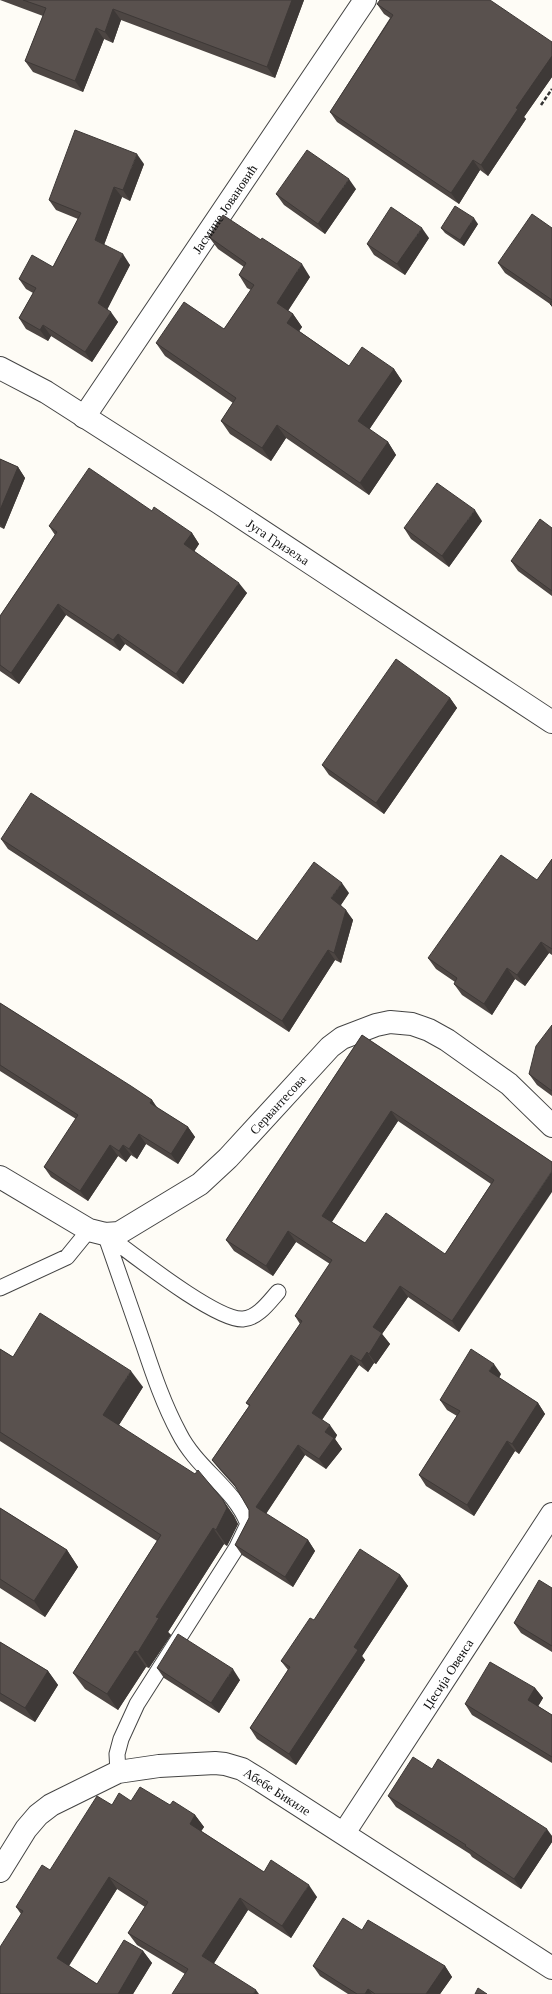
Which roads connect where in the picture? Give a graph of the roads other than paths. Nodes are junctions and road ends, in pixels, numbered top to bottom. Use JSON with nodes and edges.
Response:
{"nodes":[{"id":1,"x":364,"y":0,"type":"edge"},
{"id":2,"x":0,"y":368,"type":"edge"},
{"id":3,"x":84,"y":417,"type":"junction"},
{"id":4,"x":552,"y":722,"type":"edge"},
{"id":5,"x":552,"y":1126,"type":"edge"},
{"id":6,"x":0,"y":1177,"type":"edge"},
{"id":7,"x":97,"y":1232,"type":"junction"},
{"id":8,"x":0,"y":1288,"type":"edge"},
{"id":9,"x":278,"y":1292,"type":"dead end"},
{"id":10,"x":552,"y":1514,"type":"edge"},
{"id":11,"x":118,"y":1772,"type":"junction"},
{"id":12,"x":344,"y":1833,"type":"junction"},
{"id":13,"x":0,"y":1871,"type":"edge"},
{"id":14,"x":552,"y":1968,"type":"edge"}],
"edges":[{"from":1,"to":3,"type":"street","name":"Јасмине Јовановић"},
{"from":2,"to":3,"type":"street","name":"Југа Гризеља"},
{"from":3,"to":4,"type":"street","name":"Југа Гризеља"},
{"from":5,"to":7,"type":"street","name":"Сервантесова"},
{"from":6,"to":7,"type":"street"},
{"from":7,"to":8,"type":"lane"},
{"from":7,"to":9,"type":"lane"},
{"from":7,"to":11,"type":"lane"},
{"from":10,"to":12,"type":"street","name":"Џесија Овенса"},
{"from":11,"to":12,"type":"street","name":"Абебе Бикиле"},
{"from":11,"to":13,"type":"street","name":"Абебе Бикиле"},
{"from":12,"to":14,"type":"street","name":"Абебе Бикиле"}]}
